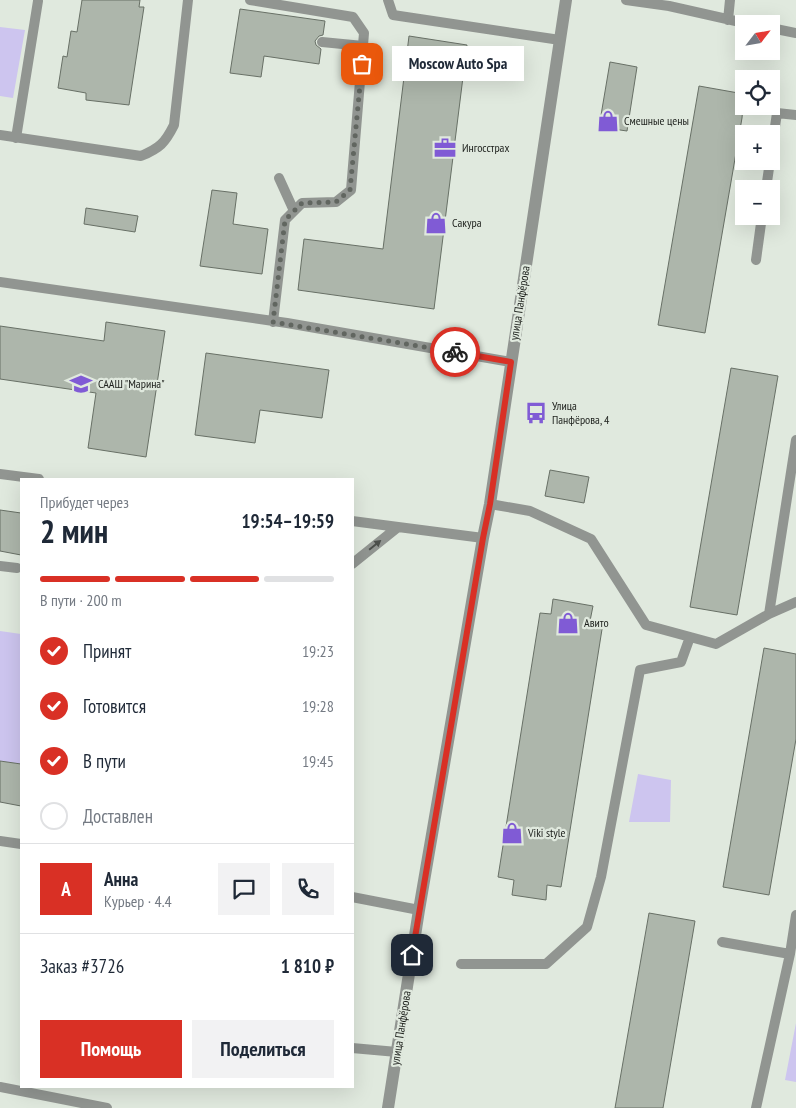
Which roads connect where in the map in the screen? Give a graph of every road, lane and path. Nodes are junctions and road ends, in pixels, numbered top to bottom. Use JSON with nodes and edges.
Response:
{"nodes":[{"id":1,"x":188,"y":0,"type":"edge"},
{"id":2,"x":250,"y":0,"type":"edge"},
{"id":3,"x":388,"y":0,"type":"edge"},
{"id":4,"x":566,"y":0,"type":"edge"},
{"id":5,"x":626,"y":0,"type":"edge"},
{"id":6,"x":730,"y":0,"type":"edge"},
{"id":7,"x":38,"y":1,"type":"edge"},
{"id":8,"x":728,"y":20,"type":"junction"},
{"id":9,"x":735,"y":21,"type":"edge"},
{"id":10,"x":780,"y":30,"type":"edge"},
{"id":11,"x":796,"y":33,"type":"edge"},
{"id":12,"x":560,"y":40,"type":"junction"},
{"id":13,"x":322,"y":42,"type":"dead end"},
{"id":14,"x":363,"y":46,"type":"junction"},
{"id":15,"x":796,"y":116,"type":"edge"},
{"id":16,"x":775,"y":125,"type":"edge"},
{"id":17,"x":0,"y":135,"type":"edge"},
{"id":18,"x":16,"y":138,"type":"junction"},
{"id":19,"x":279,"y":178,"type":"dead end"},
{"id":20,"x":294,"y":211,"type":"junction"},
{"id":21,"x":761,"y":225,"type":"edge"},
{"id":22,"x":756,"y":260,"type":"dead end"},
{"id":23,"x":0,"y":282,"type":"edge"},
{"id":24,"x":273,"y":322,"type":"junction"},
{"id":25,"x":511,"y":362,"type":"junction"},
{"id":26,"x":796,"y":440,"type":"edge"},
{"id":27,"x":0,"y":474,"type":"edge"},
{"id":28,"x":31,"y":478,"type":"edge"},
{"id":29,"x":490,"y":504,"type":"junction"},
{"id":30,"x":354,"y":521,"type":"edge"},
{"id":31,"x":398,"y":527,"type":"junction"},
{"id":32,"x":483,"y":538,"type":"junction"},
{"id":33,"x":354,"y":562,"type":"edge"},
{"id":34,"x":0,"y":566,"type":"edge"},
{"id":35,"x":17,"y":568,"type":"dead end"},
{"id":36,"x":796,"y":602,"type":"edge"},
{"id":37,"x":769,"y":614,"type":"junction"},
{"id":38,"x":690,"y":637,"type":"junction"},
{"id":39,"x":0,"y":841,"type":"edge"},
{"id":40,"x":20,"y":844,"type":"edge"},
{"id":41,"x":354,"y":897,"type":"edge"},
{"id":42,"x":419,"y":910,"type":"junction"},
{"id":43,"x":796,"y":922,"type":"edge"},
{"id":44,"x":722,"y":942,"type":"dead end"},
{"id":45,"x":790,"y":954,"type":"junction"},
{"id":46,"x":461,"y":964,"type":"dead end"},
{"id":47,"x":354,"y":1048,"type":"edge"},
{"id":48,"x":397,"y":1052,"type":"junction"},
{"id":49,"x":0,"y":1087,"type":"edge"},
{"id":50,"x":107,"y":1108,"type":"edge"},
{"id":51,"x":388,"y":1108,"type":"edge"},
{"id":52,"x":756,"y":1108,"type":"edge"}],
"edges":[{"from":1,"to":18,"type":"lane"},
{"from":2,"to":14,"type":"lane"},
{"from":3,"to":12,"type":"lane"},
{"from":4,"to":12,"type":"street","name":"улица Панфёрова"},
{"from":5,"to":8,"type":"lane"},
{"from":6,"to":8,"type":"lane"},
{"from":7,"to":18,"type":"lane"},
{"from":8,"to":9,"type":"lane"},
{"from":10,"to":11,"type":"lane"},
{"from":12,"to":25,"type":"street","name":"улица Панфёрова"},
{"from":13,"to":14,"type":"lane"},
{"from":14,"to":20,"type":"lane"},
{"from":15,"to":16,"type":"lane"},
{"from":17,"to":18,"type":"lane"},
{"from":19,"to":20,"type":"lane"},
{"from":20,"to":24,"type":"lane"},
{"from":21,"to":22,"type":"lane"},
{"from":23,"to":24,"type":"lane"},
{"from":24,"to":25,"type":"lane"},
{"from":25,"to":29,"type":"street","name":"улица Панфёрова"},
{"from":26,"to":37,"type":"lane"},
{"from":27,"to":28,"type":"lane"},
{"from":29,"to":32,"type":"street","name":"улица Панфёрова"},
{"from":29,"to":38,"type":"lane"},
{"from":30,"to":31,"type":"lane"},
{"from":31,"to":32,"type":"lane"},
{"from":33,"to":31,"type":"lane","one_way":true},
{"from":32,"to":42,"type":"street","name":"улица Панфёрова"},
{"from":34,"to":35,"type":"lane"},
{"from":36,"to":37,"type":"lane"},
{"from":37,"to":38,"type":"lane"},
{"from":38,"to":46,"type":"lane"},
{"from":39,"to":40,"type":"lane"},
{"from":41,"to":42,"type":"lane"},
{"from":42,"to":48,"type":"street","name":"улица Панфёрова"},
{"from":43,"to":45,"type":"lane"},
{"from":44,"to":45,"type":"lane"},
{"from":45,"to":52,"type":"lane"},
{"from":47,"to":48,"type":"lane"},
{"from":48,"to":51,"type":"street","name":"улица Панфёрова"},
{"from":49,"to":50,"type":"lane"}]}
